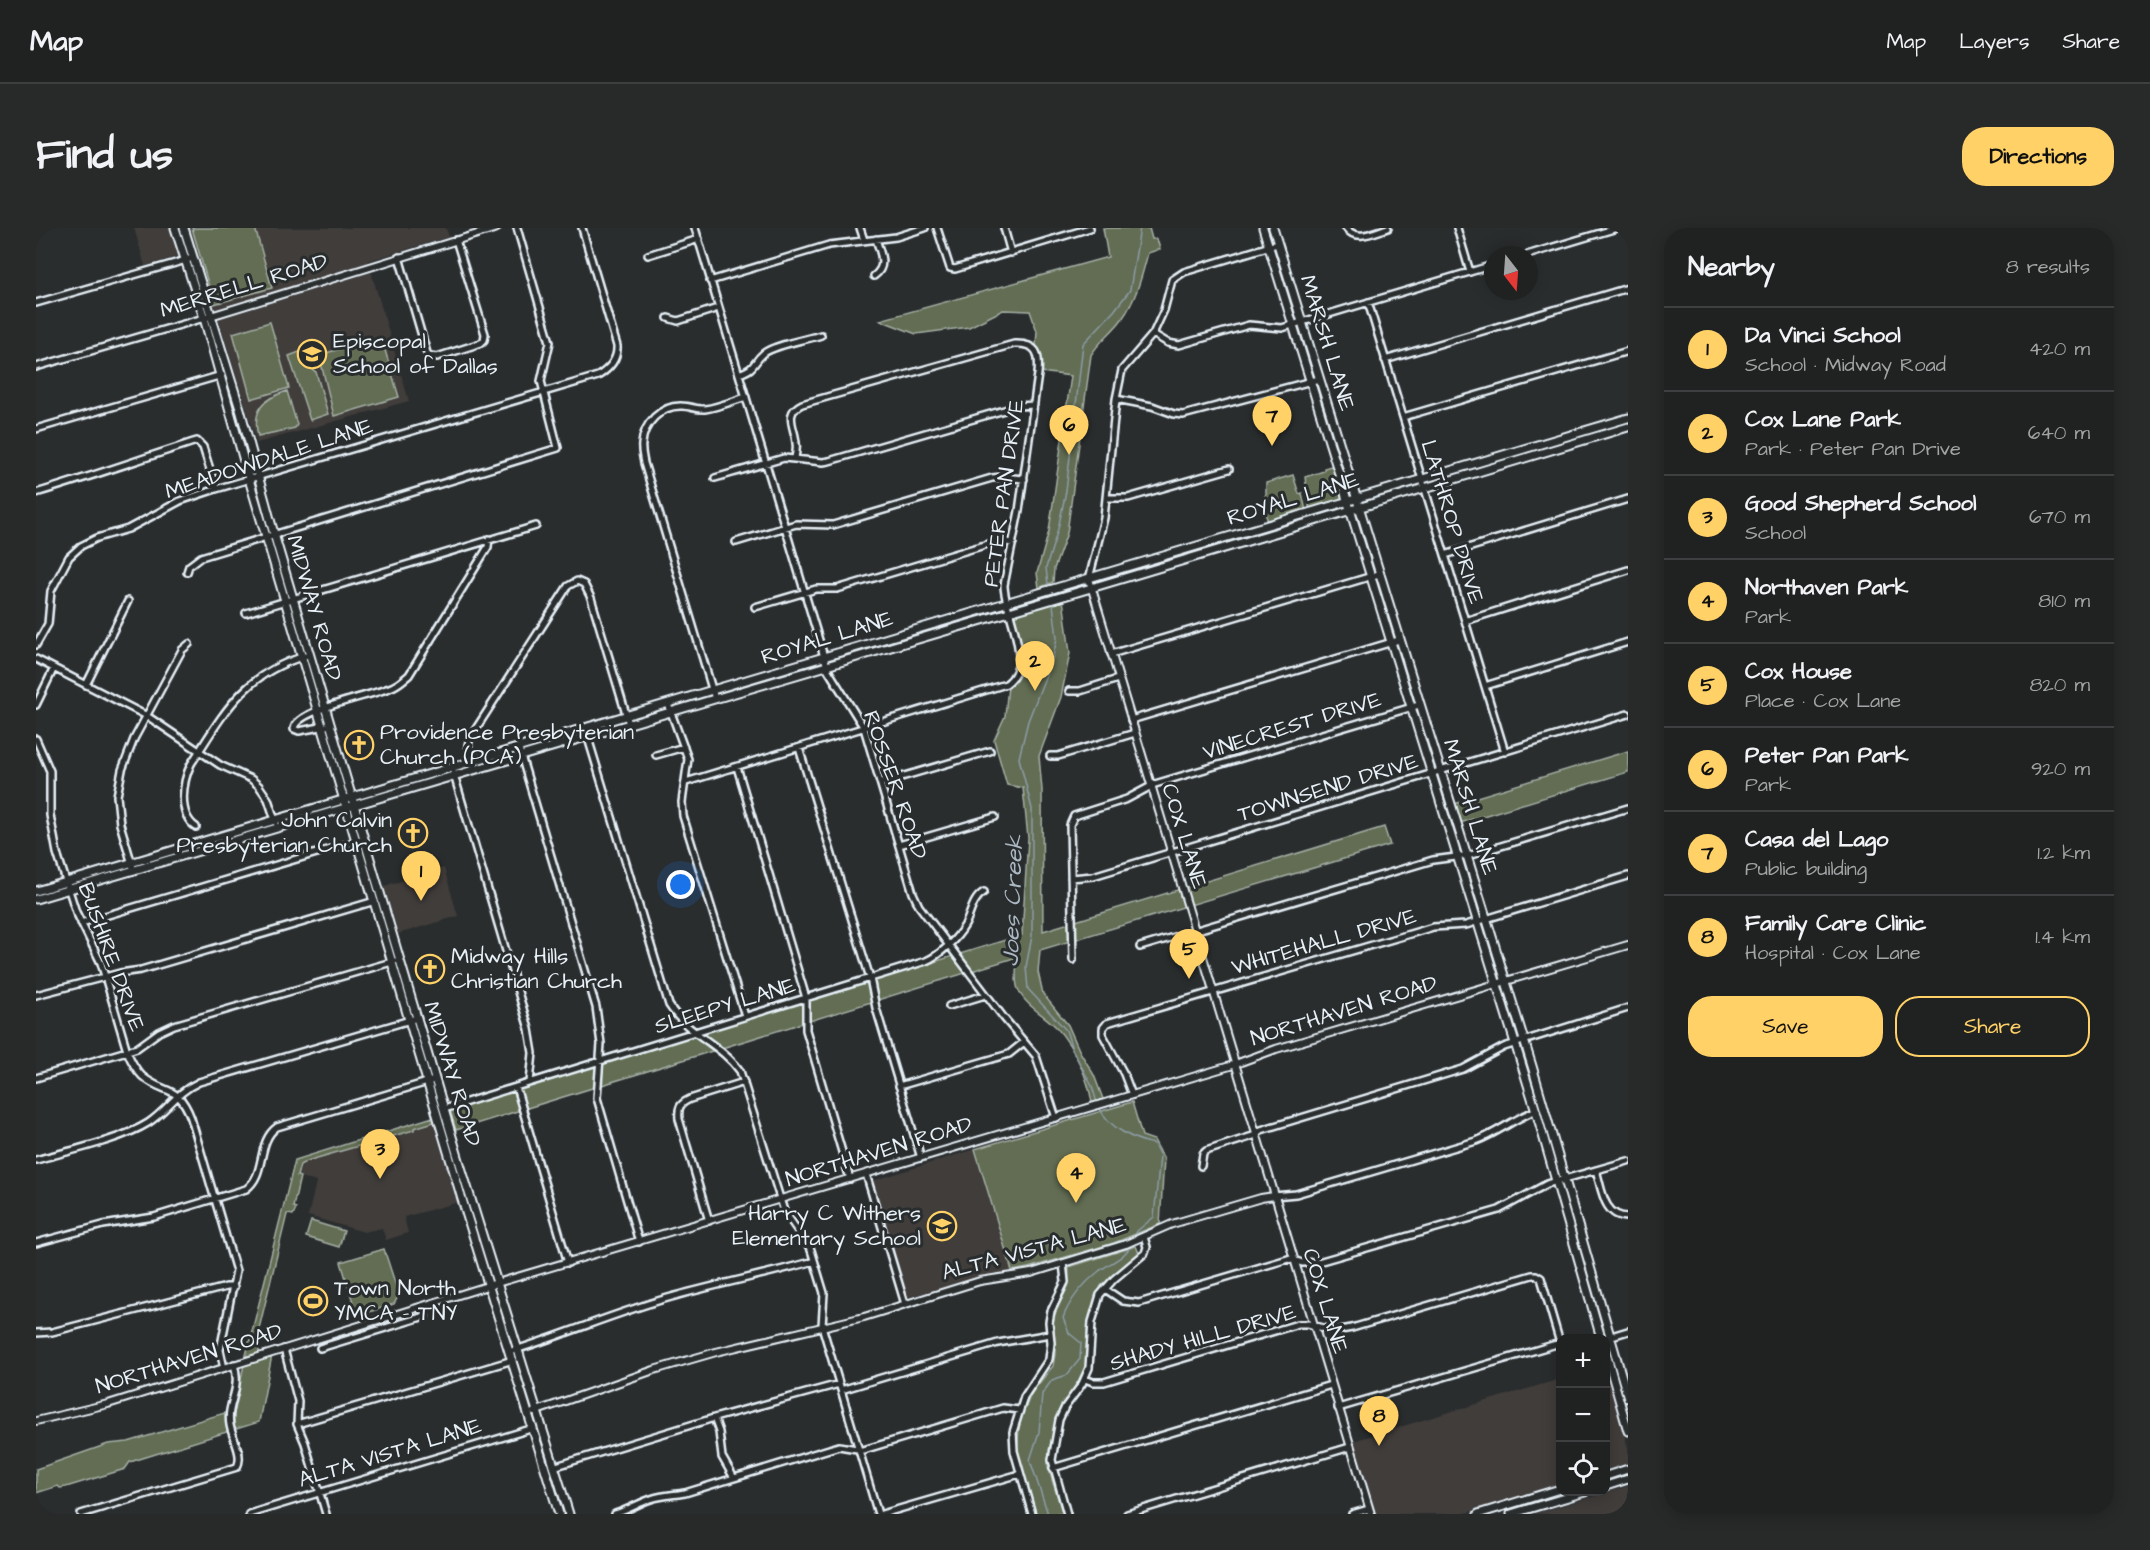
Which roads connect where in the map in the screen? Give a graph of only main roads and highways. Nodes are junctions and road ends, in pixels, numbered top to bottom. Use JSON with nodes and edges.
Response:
{"nodes":[{"id":1,"x":175,"y":228,"type":"edge"},
{"id":2,"x":184,"y":228,"type":"edge"},
{"id":3,"x":1263,"y":228,"type":"edge"},
{"id":4,"x":1272,"y":228,"type":"edge"},
{"id":5,"x":189,"y":259,"type":"junction"},
{"id":6,"x":207,"y":316,"type":"junction"},
{"id":7,"x":1331,"y":417,"type":"junction"},
{"id":8,"x":1628,"y":418,"type":"edge"},
{"id":9,"x":1322,"y":420,"type":"junction"},
{"id":10,"x":1628,"y":427,"type":"edge"},
{"id":11,"x":1585,"y":430,"type":"junction"},
{"id":12,"x":1587,"y":438,"type":"junction"},
{"id":13,"x":1356,"y":499,"type":"junction"},
{"id":14,"x":1347,"y":502,"type":"junction"},
{"id":15,"x":1359,"y":508,"type":"junction"},
{"id":16,"x":1350,"y":511,"type":"junction"},
{"id":17,"x":270,"y":535,"type":"junction"},
{"id":18,"x":1254,"y":535,"type":"junction"},
{"id":19,"x":1151,"y":560,"type":"junction"},
{"id":20,"x":1153,"y":568,"type":"junction"},
{"id":21,"x":628,"y":720,"type":"junction"},
{"id":22,"x":453,"y":772,"type":"junction"},
{"id":23,"x":409,"y":781,"type":"junction"},
{"id":24,"x":412,"y":789,"type":"junction"},
{"id":25,"x":348,"y":799,"type":"junction"},
{"id":26,"x":350,"y":807,"type":"junction"},
{"id":27,"x":68,"y":886,"type":"junction"},
{"id":28,"x":36,"y":891,"type":"edge"},
{"id":29,"x":36,"y":899,"type":"edge"},
{"id":30,"x":414,"y":1019,"type":"junction"},
{"id":31,"x":1605,"y":1334,"type":"edge"},
{"id":32,"x":1605,"y":1334,"type":"edge"},
{"id":33,"x":1610,"y":1351,"type":"edge"},
{"id":34,"x":1610,"y":1365,"type":"edge"},
{"id":35,"x":1626,"y":1402,"type":"edge"},
{"id":36,"x":1628,"y":1431,"type":"edge"},
{"id":37,"x":1628,"y":1469,"type":"edge"},
{"id":38,"x":1610,"y":1474,"type":"edge"},
{"id":39,"x":1628,"y":1479,"type":"edge"},
{"id":40,"x":1610,"y":1484,"type":"edge"},
{"id":41,"x":1556,"y":1490,"type":"edge"},
{"id":42,"x":1562,"y":1496,"type":"edge"},
{"id":43,"x":559,"y":1514,"type":"edge"},
{"id":44,"x":568,"y":1514,"type":"edge"},
{"id":45,"x":1478,"y":1514,"type":"edge"},
{"id":46,"x":1511,"y":1514,"type":"edge"}],
"edges":[{"from":1,"to":5,"type":"main road","name":"MIDWAY ROAD"},
{"from":2,"to":5,"type":"main road","name":"MIDWAY ROAD"},
{"from":3,"to":9,"type":"main road","name":"MARSH LANE"},
{"from":4,"to":7,"type":"main road","name":"MARSH LANE"},
{"from":5,"to":6,"type":"main road","name":"MIDWAY ROAD"},
{"from":6,"to":17,"type":"main road","name":"MIDWAY ROAD"},
{"from":6,"to":17,"type":"main road","name":"MIDWAY ROAD"},
{"from":7,"to":9,"type":"main road"},
{"from":7,"to":13,"type":"main road","name":"MARSH LANE"},
{"from":8,"to":11,"type":"main road","name":"ROYAL LANE"},
{"from":9,"to":14,"type":"main road","name":"MARSH LANE"},
{"from":10,"to":12,"type":"main road","name":"ROYAL LANE"},
{"from":11,"to":12,"type":"main road"},
{"from":11,"to":13,"type":"main road","name":"ROYAL LANE"},
{"from":12,"to":15,"type":"main road","name":"ROYAL LANE"},
{"from":13,"to":14,"type":"main road","name":"ROYAL LANE"},
{"from":13,"to":15,"type":"main road","name":"MARSH LANE"},
{"from":14,"to":16,"type":"main road","name":"MARSH LANE"},
{"from":14,"to":18,"type":"main road","name":"ROYAL LANE"},
{"from":15,"to":16,"type":"main road","name":"ROYAL LANE"},
{"from":15,"to":31,"type":"main road","name":"MARSH LANE"},
{"from":16,"to":18,"type":"main road","name":"ROYAL LANE"},
{"from":16,"to":32,"type":"main road","name":"MARSH LANE"},
{"from":17,"to":25,"type":"main road","name":"MIDWAY ROAD"},
{"from":18,"to":19,"type":"main road","name":"ROYAL LANE"},
{"from":18,"to":20,"type":"main road","name":"ROYAL LANE"},
{"from":19,"to":20,"type":"main road"},
{"from":19,"to":21,"type":"main road","name":"ROYAL LANE"},
{"from":20,"to":21,"type":"main road","name":"ROYAL LANE"},
{"from":21,"to":22,"type":"main road","name":"ROYAL LANE"},
{"from":22,"to":23,"type":"main road","name":"ROYAL LANE"},
{"from":22,"to":24,"type":"main road","name":"ROYAL LANE"},
{"from":23,"to":24,"type":"main road"},
{"from":23,"to":25,"type":"main road","name":"ROYAL LANE"},
{"from":24,"to":26,"type":"main road","name":"ROYAL LANE"},
{"from":25,"to":26,"type":"main road","name":"MIDWAY ROAD"},
{"from":25,"to":27,"type":"main road","name":"ROYAL LANE"},
{"from":26,"to":27,"type":"main road","name":"ROYAL LANE"},
{"from":26,"to":30,"type":"main road","name":"MIDWAY ROAD"},
{"from":27,"to":28,"type":"main road","name":"ROYAL LANE"},
{"from":27,"to":29,"type":"main road","name":"ROYAL LANE"},
{"from":30,"to":43,"type":"main road","name":"MIDWAY ROAD"},
{"from":30,"to":44,"type":"main road","name":"MIDWAY ROAD"},
{"from":33,"to":35,"type":"main road","name":"MARSH LANE"},
{"from":34,"to":35,"type":"main road","name":"MARSH LANE"},
{"from":35,"to":36,"type":"main road","name":"MARSH LANE"},
{"from":37,"to":38,"type":"main road"},
{"from":39,"to":40,"type":"main road"},
{"from":41,"to":45,"type":"main road"},
{"from":42,"to":46,"type":"main road"}]}
